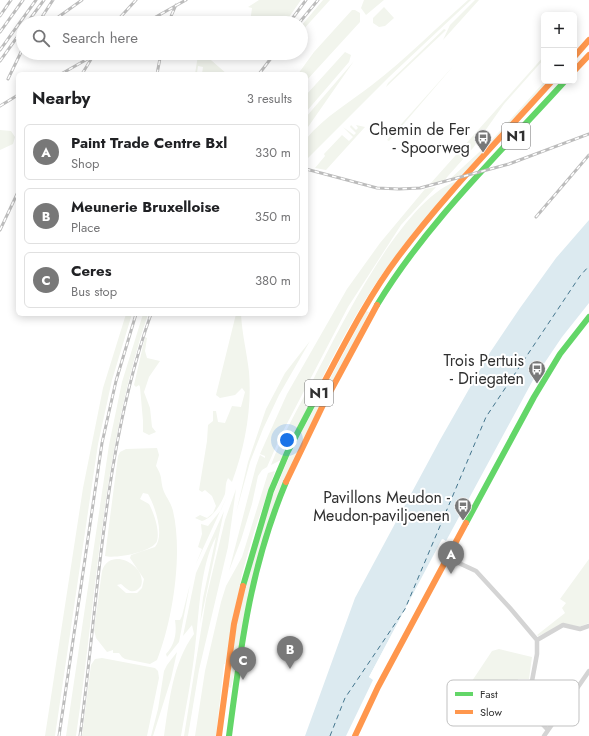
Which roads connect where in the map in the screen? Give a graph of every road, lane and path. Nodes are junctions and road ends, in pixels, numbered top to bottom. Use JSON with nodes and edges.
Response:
{"nodes":[{"id":1,"x":589,"y":40,"type":"edge"},
{"id":2,"x":577,"y":54,"type":"edge"},
{"id":3,"x":589,"y":55,"type":"edge"},
{"id":4,"x":577,"y":68,"type":"edge"},
{"id":5,"x":549,"y":84,"type":"edge"},
{"id":6,"x":562,"y":84,"type":"edge"},
{"id":7,"x":589,"y":317,"type":"edge"},
{"id":8,"x":448,"y":558,"type":"junction"},
{"id":9,"x":589,"y":626,"type":"edge"},
{"id":10,"x":537,"y":640,"type":"junction"},
{"id":11,"x":589,"y":671,"type":"edge"},
{"id":12,"x":532,"y":680,"type":"edge"},
{"id":13,"x":579,"y":685,"type":"edge"},
{"id":14,"x":544,"y":726,"type":"edge"},
{"id":15,"x":551,"y":726,"type":"edge"},
{"id":16,"x":548,"y":730,"type":"junction"},
{"id":17,"x":219,"y":736,"type":"edge"},
{"id":18,"x":229,"y":736,"type":"edge"},
{"id":19,"x":355,"y":736,"type":"edge"},
{"id":20,"x":544,"y":736,"type":"edge"}],
"edges":[{"from":1,"to":2,"type":"main road"},
{"from":3,"to":4,"type":"main road"},
{"from":5,"to":17,"type":"main road","number":"N1"},
{"from":6,"to":18,"type":"main road","number":"N1"},
{"from":7,"to":8,"type":"main road"},
{"from":8,"to":10,"type":"street"},
{"from":8,"to":19,"type":"main road"},
{"from":9,"to":10,"type":"street"},
{"from":10,"to":12,"type":"street"},
{"from":11,"to":13,"type":"street"},
{"from":14,"to":16,"type":"street"},
{"from":15,"to":16,"type":"street"},
{"from":16,"to":20,"type":"street"}]}
